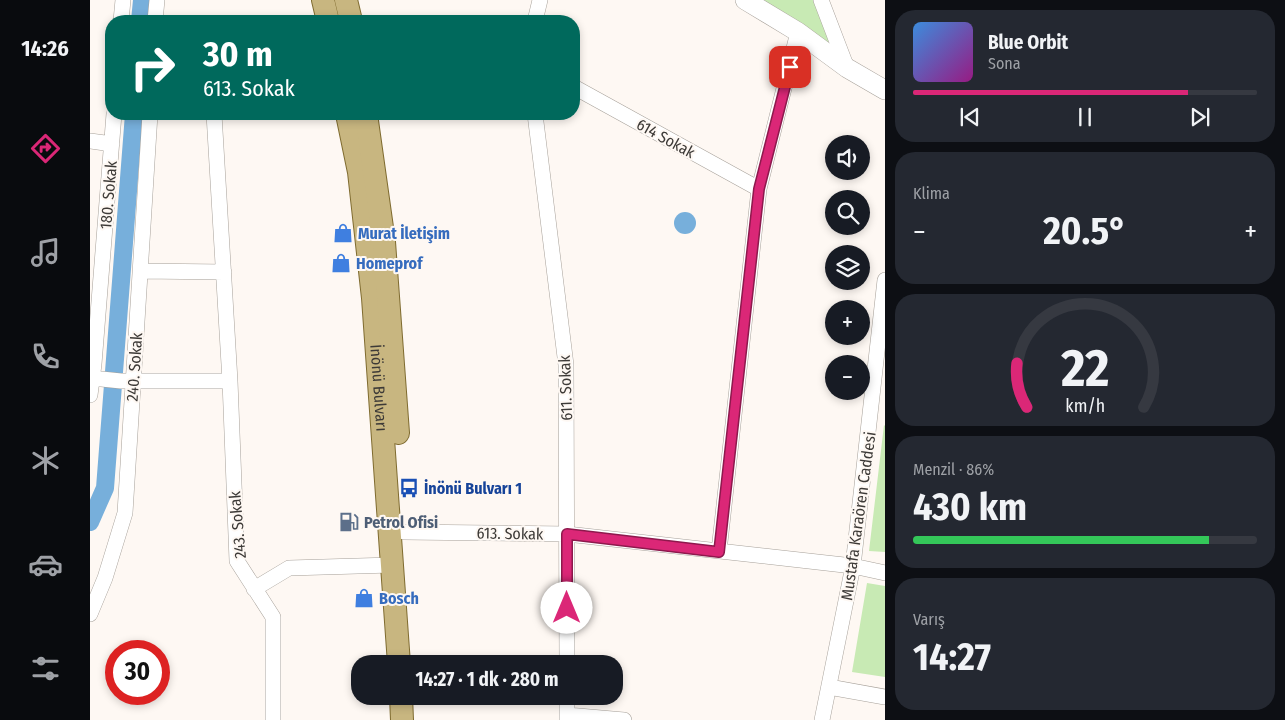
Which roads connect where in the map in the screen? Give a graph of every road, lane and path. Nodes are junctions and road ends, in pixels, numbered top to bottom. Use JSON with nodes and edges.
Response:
{"nodes":[{"id":1,"x":123,"y":0,"type":"edge"},
{"id":2,"x":157,"y":0,"type":"edge"},
{"id":3,"x":323,"y":0,"type":"edge"},
{"id":4,"x":346,"y":0,"type":"edge"},
{"id":5,"x":540,"y":0,"type":"edge"},
{"id":6,"x":745,"y":0,"type":"edge"},
{"id":7,"x":821,"y":0,"type":"edge"},
{"id":8,"x":122,"y":15,"type":"edge"},
{"id":9,"x":156,"y":15,"type":"edge"},
{"id":10,"x":327,"y":15,"type":"edge"},
{"id":11,"x":350,"y":15,"type":"edge"},
{"id":12,"x":536,"y":15,"type":"edge"},
{"id":13,"x":798,"y":32,"type":"junction"},
{"id":14,"x":847,"y":68,"type":"junction"},
{"id":15,"x":580,"y":90,"type":"edge"},
{"id":16,"x":885,"y":90,"type":"edge"},
{"id":17,"x":114,"y":120,"type":"edge"},
{"id":18,"x":150,"y":120,"type":"edge"},
{"id":19,"x":214,"y":120,"type":"edge"},
{"id":20,"x":347,"y":120,"type":"edge"},
{"id":21,"x":367,"y":120,"type":"edge"},
{"id":22,"x":536,"y":120,"type":"edge"},
{"id":23,"x":90,"y":141,"type":"edge"},
{"id":24,"x":112,"y":144,"type":"junction"},
{"id":25,"x":759,"y":189,"type":"junction"},
{"id":26,"x":141,"y":271,"type":"junction"},
{"id":27,"x":224,"y":272,"type":"junction"},
{"id":28,"x":885,"y":280,"type":"edge"},
{"id":29,"x":884,"y":296,"type":"edge"},
{"id":30,"x":94,"y":371,"type":"edge"},
{"id":31,"x":127,"y":380,"type":"junction"},
{"id":32,"x":230,"y":381,"type":"junction"},
{"id":33,"x":90,"y":395,"type":"edge"},
{"id":34,"x":878,"y":411,"type":"edge"},
{"id":35,"x":392,"y":454,"type":"junction"},
{"id":36,"x":404,"y":532,"type":"junction"},
{"id":37,"x":567,"y":534,"type":"junction"},
{"id":38,"x":719,"y":552,"type":"junction"},
{"id":39,"x":392,"y":565,"type":"junction"},
{"id":40,"x":854,"y":566,"type":"junction"},
{"id":41,"x":885,"y":573,"type":"edge"},
{"id":42,"x":254,"y":588,"type":"junction"},
{"id":43,"x":90,"y":614,"type":"edge"},
{"id":44,"x":398,"y":655,"type":"edge"},
{"id":45,"x":411,"y":655,"type":"edge"},
{"id":46,"x":567,"y":655,"type":"edge"},
{"id":47,"x":829,"y":687,"type":"junction"},
{"id":48,"x":885,"y":697,"type":"edge"},
{"id":49,"x":401,"y":705,"type":"edge"},
{"id":50,"x":413,"y":705,"type":"edge"},
{"id":51,"x":567,"y":705,"type":"edge"},
{"id":52,"x":567,"y":718,"type":"edge"},
{"id":53,"x":273,"y":720,"type":"edge"},
{"id":54,"x":402,"y":720,"type":"edge"},
{"id":55,"x":414,"y":720,"type":"edge"},
{"id":56,"x":624,"y":720,"type":"edge"},
{"id":57,"x":822,"y":720,"type":"edge"}],
"edges":[{"from":1,"to":8,"type":"street"},
{"from":2,"to":9,"type":"street"},
{"from":3,"to":10,"type":"main road"},
{"from":4,"to":11,"type":"main road"},
{"from":5,"to":12,"type":"street"},
{"from":6,"to":13,"type":"street"},
{"from":7,"to":14,"type":"street"},
{"from":13,"to":14,"type":"street"},
{"from":13,"to":25,"type":"street"},
{"from":14,"to":16,"type":"street"},
{"from":15,"to":25,"type":"street","name":"614 Sokak"},
{"from":17,"to":24,"type":"street","name":"180. Sokak"},
{"from":18,"to":26,"type":"street","name":"240. Sokak"},
{"from":19,"to":27,"type":"street","name":"243. Sokak"},
{"from":20,"to":35,"type":"main road","name":"İnönü Bulvarı"},
{"from":21,"to":35,"type":"main road","name":"İnönü Bulvarı"},
{"from":22,"to":37,"type":"street","name":"611. Sokak"},
{"from":23,"to":24,"type":"street"},
{"from":24,"to":30,"type":"street","name":"180. Sokak"},
{"from":25,"to":38,"type":"street"},
{"from":26,"to":27,"type":"street"},
{"from":26,"to":31,"type":"street","name":"240. Sokak"},
{"from":27,"to":32,"type":"street","name":"243. Sokak"},
{"from":28,"to":29,"type":"street","name":"Mustafa Karaören Caddesi"},
{"from":29,"to":34,"type":"street","name":"Mustafa Karaören Caddesi"},
{"from":30,"to":31,"type":"street"},
{"from":30,"to":33,"type":"street","name":"180. Sokak"},
{"from":31,"to":32,"type":"street"},
{"from":31,"to":43,"type":"street","name":"240. Sokak"},
{"from":32,"to":42,"type":"street","name":"243. Sokak"},
{"from":34,"to":40,"type":"street","name":"Mustafa Karaören Caddesi"},
{"from":35,"to":36,"type":"main road","name":"İnönü Bulvarı"},
{"from":35,"to":39,"type":"main road","name":"İnönü Bulvarı"},
{"from":36,"to":37,"type":"street","name":"613. Sokak"},
{"from":36,"to":45,"type":"main road","name":"İnönü Bulvarı"},
{"from":37,"to":38,"type":"street","name":"613. Sokak"},
{"from":37,"to":46,"type":"street","name":"611. Sokak"},
{"from":38,"to":40,"type":"street","name":"613. Sokak"},
{"from":39,"to":42,"type":"street"},
{"from":39,"to":44,"type":"main road","name":"İnönü Bulvarı"},
{"from":40,"to":41,"type":"street","name":"613. Sokak"},
{"from":40,"to":47,"type":"street","name":"Mustafa Karaören Caddesi"},
{"from":42,"to":53,"type":"street","name":"243. Sokak"},
{"from":47,"to":48,"type":"street"},
{"from":47,"to":57,"type":"street","name":"Mustafa Karaören Caddesi"},
{"from":49,"to":54,"type":"main road"},
{"from":50,"to":55,"type":"main road"},
{"from":51,"to":52,"type":"street"},
{"from":52,"to":56,"type":"street"}]}
